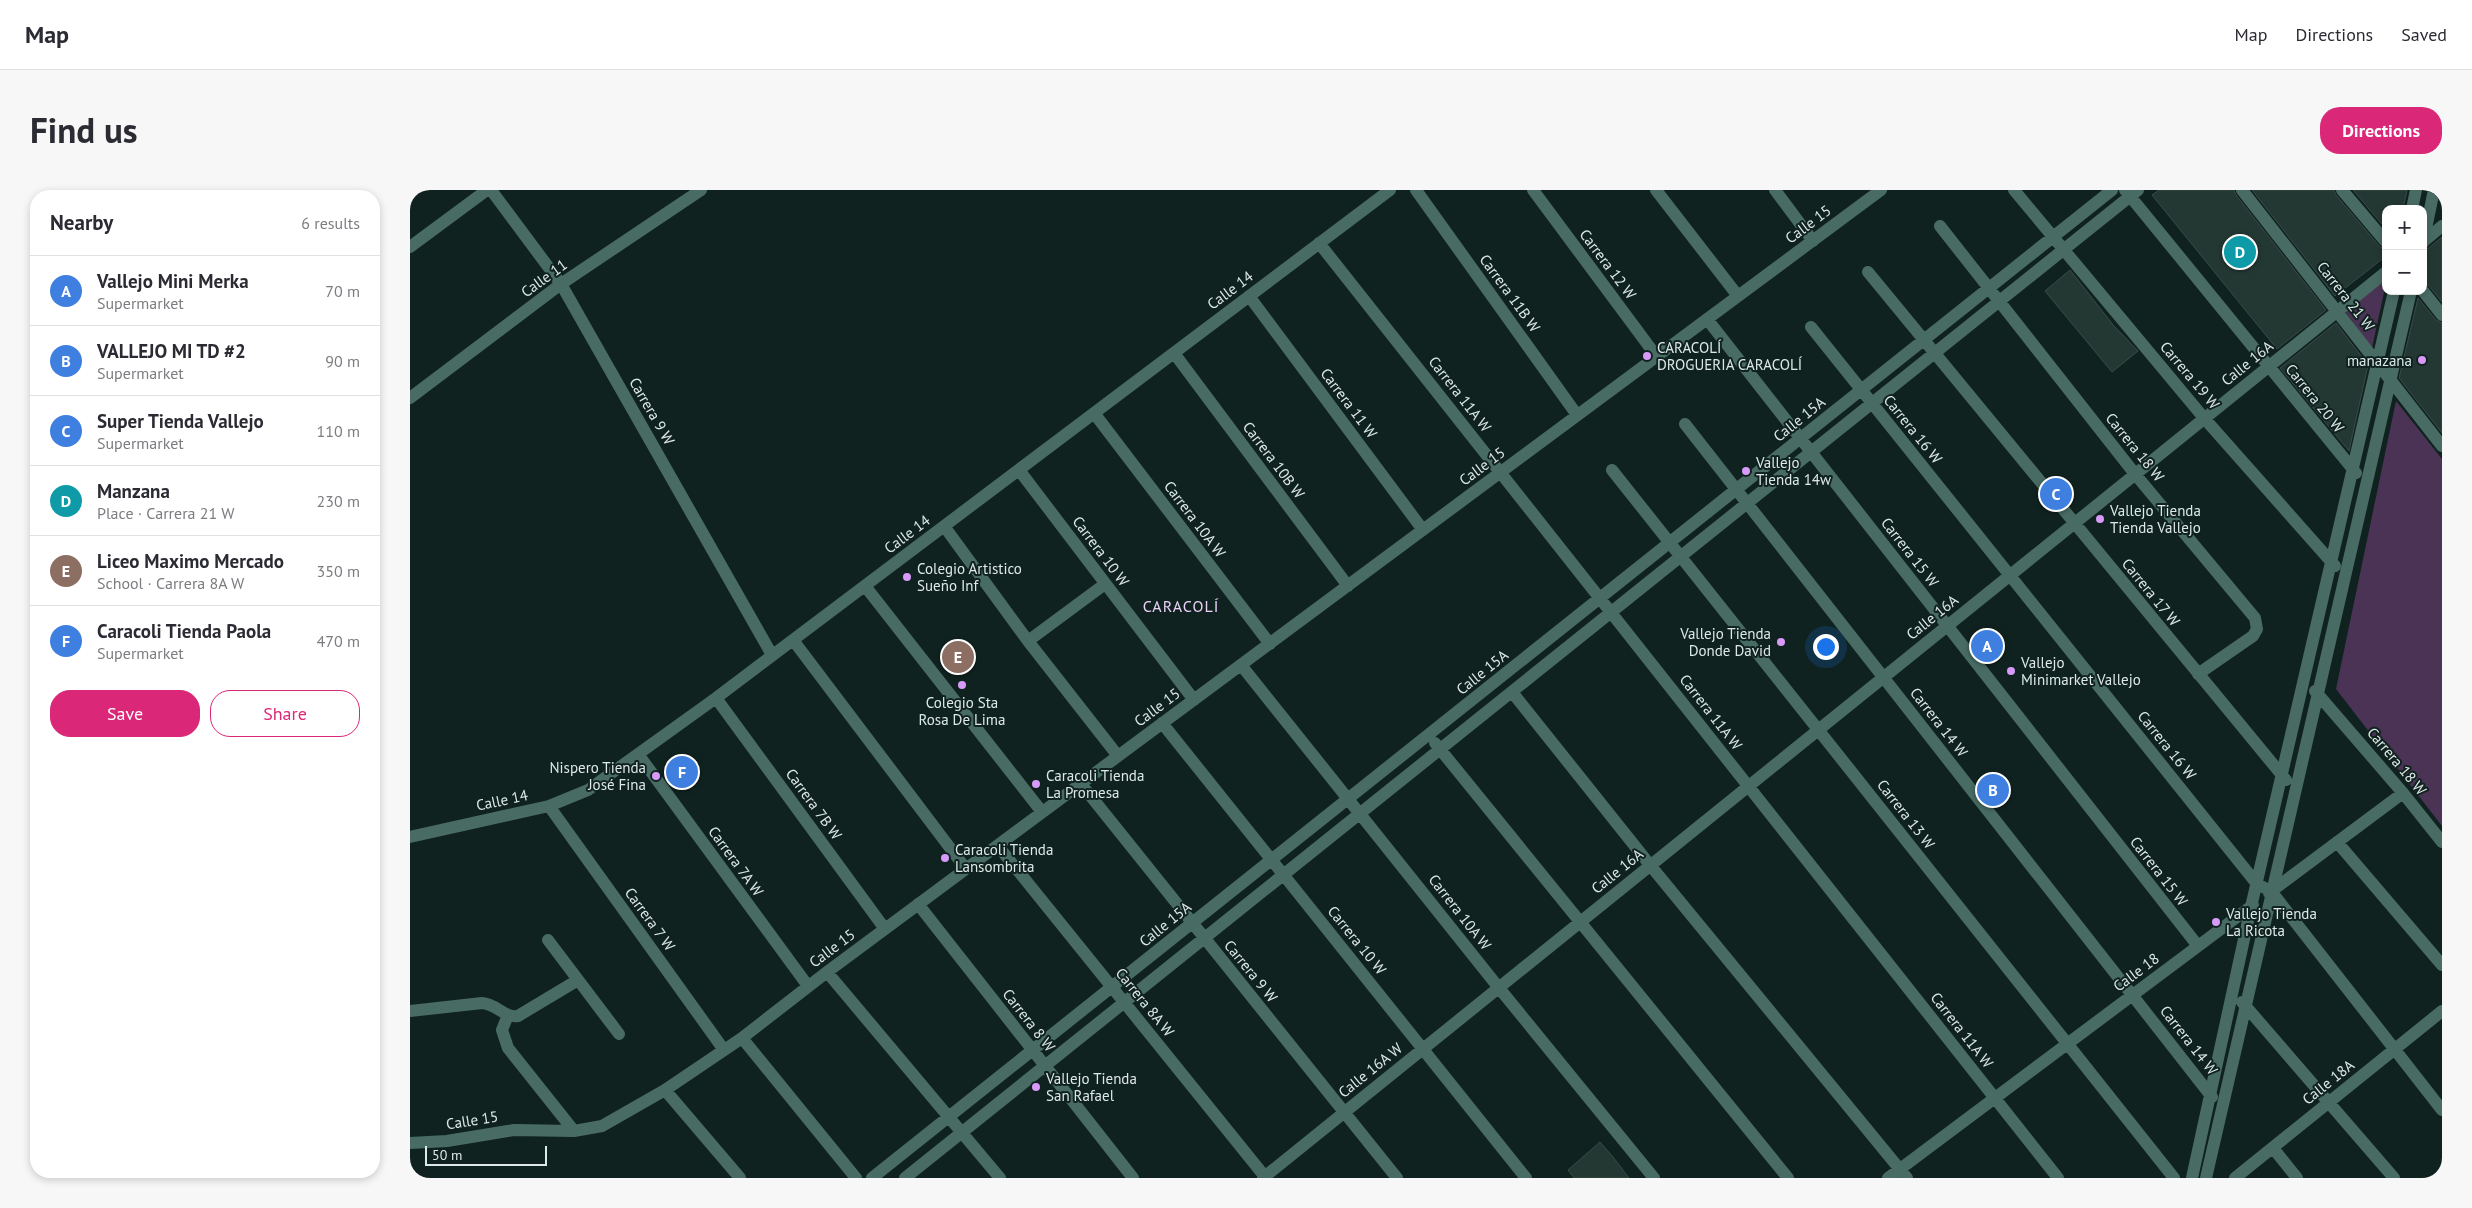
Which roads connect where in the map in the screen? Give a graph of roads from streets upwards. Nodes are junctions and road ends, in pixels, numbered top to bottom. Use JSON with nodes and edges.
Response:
{"nodes":[{"id":1,"x":487,"y":190,"type":"edge"},
{"id":2,"x":491,"y":190,"type":"edge"},
{"id":3,"x":701,"y":190,"type":"edge"},
{"id":4,"x":1390,"y":190,"type":"edge"},
{"id":5,"x":1416,"y":190,"type":"edge"},
{"id":6,"x":1533,"y":190,"type":"edge"},
{"id":7,"x":1656,"y":190,"type":"edge"},
{"id":8,"x":1775,"y":190,"type":"edge"},
{"id":9,"x":1881,"y":190,"type":"edge"},
{"id":10,"x":2014,"y":190,"type":"edge"},
{"id":11,"x":2112,"y":190,"type":"edge"},
{"id":12,"x":2242,"y":190,"type":"edge"},
{"id":13,"x":2342,"y":190,"type":"edge"},
{"id":14,"x":2416,"y":190,"type":"edge"},
{"id":15,"x":2434,"y":190,"type":"edge"},
{"id":16,"x":2131,"y":192,"type":"edge"},
{"id":17,"x":2413,"y":205,"type":"edge"},
{"id":18,"x":2427,"y":223,"type":"edge"},
{"id":19,"x":1940,"y":226,"type":"dead end"},
{"id":20,"x":2442,"y":226,"type":"edge"},
{"id":21,"x":2054,"y":236,"type":"junction"},
{"id":22,"x":2382,"y":237,"type":"edge"},
{"id":23,"x":2427,"y":239,"type":"edge"},
{"id":24,"x":1813,"y":241,"type":"junction"},
{"id":25,"x":1319,"y":243,"type":"junction"},
{"id":26,"x":410,"y":247,"type":"edge"},
{"id":27,"x":2065,"y":249,"type":"junction"},
{"id":28,"x":1868,"y":272,"type":"dead end"},
{"id":29,"x":2382,"y":275,"type":"edge"},
{"id":30,"x":562,"y":284,"type":"junction"},
{"id":31,"x":1989,"y":288,"type":"junction"},
{"id":32,"x":2393,"y":295,"type":"edge"},
{"id":33,"x":2410,"y":295,"type":"edge"},
{"id":34,"x":2426,"y":295,"type":"edge"},
{"id":35,"x":1249,"y":296,"type":"junction"},
{"id":36,"x":1738,"y":296,"type":"junction"},
{"id":37,"x":1999,"y":302,"type":"junction"},
{"id":38,"x":2337,"y":310,"type":"junction"},
{"id":39,"x":2442,"y":315,"type":"edge"},
{"id":40,"x":1707,"y":319,"type":"junction"},
{"id":41,"x":1811,"y":327,"type":"dead end"},
{"id":42,"x":1924,"y":340,"type":"junction"},
{"id":43,"x":1174,"y":353,"type":"junction"},
{"id":44,"x":1934,"y":354,"type":"junction"},
{"id":45,"x":1657,"y":357,"type":"junction"},
{"id":46,"x":2377,"y":362,"type":"junction"},
{"id":47,"x":2268,"y":366,"type":"junction"},
{"id":48,"x":2390,"y":381,"type":"junction"},
{"id":49,"x":1861,"y":390,"type":"junction"},
{"id":50,"x":410,"y":398,"type":"edge"},
{"id":51,"x":1872,"y":404,"type":"junction"},
{"id":52,"x":1094,"y":413,"type":"junction"},
{"id":53,"x":1577,"y":416,"type":"junction"},
{"id":54,"x":2204,"y":418,"type":"junction"},
{"id":55,"x":1685,"y":424,"type":"dead end"},
{"id":56,"x":1800,"y":438,"type":"junction"},
{"id":57,"x":2442,"y":446,"type":"edge"},
{"id":58,"x":1811,"y":452,"type":"junction"},
{"id":59,"x":2352,"y":469,"type":"junction"},
{"id":60,"x":1019,"y":470,"type":"junction"},
{"id":61,"x":1612,"y":470,"type":"dead end"},
{"id":62,"x":1500,"y":472,"type":"junction"},
{"id":63,"x":2135,"y":474,"type":"junction"},
{"id":64,"x":2366,"y":487,"type":"junction"},
{"id":65,"x":1736,"y":490,"type":"junction"},
{"id":66,"x":1747,"y":504,"type":"junction"},
{"id":67,"x":2074,"y":523,"type":"junction"},
{"id":68,"x":944,"y":526,"type":"junction"},
{"id":69,"x":1423,"y":530,"type":"junction"},
{"id":70,"x":1670,"y":543,"type":"junction"},
{"id":71,"x":1681,"y":557,"type":"junction"},
{"id":72,"x":2331,"y":562,"type":"junction"},
{"id":73,"x":2010,"y":575,"type":"junction"},
{"id":74,"x":2345,"y":577,"type":"junction"},
{"id":75,"x":1105,"y":584,"type":"junction"},
{"id":76,"x":866,"y":586,"type":"junction"},
{"id":77,"x":1348,"y":586,"type":"junction"},
{"id":78,"x":1600,"y":598,"type":"junction"},
{"id":79,"x":1612,"y":612,"type":"junction"},
{"id":80,"x":1947,"y":626,"type":"junction"},
{"id":81,"x":793,"y":640,"type":"junction"},
{"id":82,"x":1028,"y":641,"type":"junction"},
{"id":83,"x":1270,"y":644,"type":"junction"},
{"id":84,"x":772,"y":655,"type":"junction"},
{"id":85,"x":1241,"y":665,"type":"junction"},
{"id":86,"x":1517,"y":665,"type":"junction"},
{"id":87,"x":2198,"y":674,"type":"junction"},
{"id":88,"x":1883,"y":677,"type":"junction"},
{"id":89,"x":1528,"y":679,"type":"junction"},
{"id":90,"x":2303,"y":684,"type":"junction"},
{"id":91,"x":1512,"y":692,"type":"junction"},
{"id":92,"x":2318,"y":694,"type":"junction"},
{"id":93,"x":716,"y":698,"type":"junction"},
{"id":94,"x":1194,"y":700,"type":"junction"},
{"id":95,"x":1162,"y":723,"type":"junction"},
{"id":96,"x":1818,"y":730,"type":"junction"},
{"id":97,"x":1429,"y":735,"type":"junction"},
{"id":98,"x":1440,"y":750,"type":"junction"},
{"id":99,"x":638,"y":754,"type":"junction"},
{"id":100,"x":1118,"y":756,"type":"junction"},
{"id":101,"x":2282,"y":776,"type":"junction"},
{"id":102,"x":1081,"y":784,"type":"junction"},
{"id":103,"x":1748,"y":786,"type":"junction"},
{"id":104,"x":2296,"y":792,"type":"junction"},
{"id":105,"x":2403,"y":793,"type":"junction"},
{"id":106,"x":1349,"y":798,"type":"junction"},
{"id":107,"x":549,"y":806,"type":"junction"},
{"id":108,"x":1042,"y":812,"type":"junction"},
{"id":109,"x":1361,"y":813,"type":"junction"},
{"id":110,"x":410,"y":837,"type":"edge"},
{"id":111,"x":2337,"y":842,"type":"junction"},
{"id":112,"x":2442,"y":842,"type":"edge"},
{"id":113,"x":998,"y":846,"type":"junction"},
{"id":114,"x":1272,"y":860,"type":"junction"},
{"id":115,"x":1650,"y":865,"type":"junction"},
{"id":116,"x":966,"y":869,"type":"junction"},
{"id":117,"x":1284,"y":875,"type":"junction"},
{"id":118,"x":2257,"y":884,"type":"junction"},
{"id":119,"x":2271,"y":891,"type":"junction"},
{"id":120,"x":918,"y":904,"type":"junction"},
{"id":121,"x":2250,"y":907,"type":"junction"},
{"id":122,"x":1581,"y":921,"type":"junction"},
{"id":123,"x":1192,"y":923,"type":"junction"},
{"id":124,"x":886,"y":929,"type":"junction"},
{"id":125,"x":1204,"y":938,"type":"junction"},
{"id":126,"x":548,"y":940,"type":"dead end"},
{"id":127,"x":2198,"y":946,"type":"junction"},
{"id":128,"x":2442,"y":965,"type":"edge"},
{"id":129,"x":827,"y":972,"type":"junction"},
{"id":130,"x":578,"y":980,"type":"junction"},
{"id":131,"x":808,"y":986,"type":"junction"},
{"id":132,"x":1112,"y":987,"type":"junction"},
{"id":133,"x":1498,"y":988,"type":"junction"},
{"id":134,"x":2132,"y":995,"type":"junction"},
{"id":135,"x":2232,"y":995,"type":"junction"},
{"id":136,"x":1124,"y":1002,"type":"junction"},
{"id":137,"x":2247,"y":1005,"type":"junction"},
{"id":138,"x":410,"y":1010,"type":"edge"},
{"id":139,"x":2442,"y":1011,"type":"edge"},
{"id":140,"x":508,"y":1015,"type":"junction"},
{"id":141,"x":618,"y":1034,"type":"dead end"},
{"id":142,"x":742,"y":1038,"type":"junction"},
{"id":143,"x":2068,"y":1044,"type":"junction"},
{"id":144,"x":1423,"y":1049,"type":"junction"},
{"id":145,"x":724,"y":1050,"type":"junction"},
{"id":146,"x":1033,"y":1050,"type":"junction"},
{"id":147,"x":2394,"y":1050,"type":"junction"},
{"id":148,"x":1044,"y":1066,"type":"junction"},
{"id":149,"x":665,"y":1090,"type":"junction"},
{"id":150,"x":2210,"y":1093,"type":"junction"},
{"id":151,"x":1995,"y":1098,"type":"junction"},
{"id":152,"x":2330,"y":1101,"type":"junction"},
{"id":153,"x":2442,"y":1110,"type":"edge"},
{"id":154,"x":2223,"y":1111,"type":"junction"},
{"id":155,"x":1344,"y":1112,"type":"junction"},
{"id":156,"x":950,"y":1116,"type":"junction"},
{"id":157,"x":574,"y":1131,"type":"junction"},
{"id":158,"x":963,"y":1132,"type":"junction"},
{"id":159,"x":410,"y":1143,"type":"edge"},
{"id":160,"x":2273,"y":1148,"type":"junction"},
{"id":161,"x":1903,"y":1174,"type":"edge"},
{"id":162,"x":1265,"y":1177,"type":"edge"},
{"id":163,"x":740,"y":1178,"type":"edge"},
{"id":164,"x":856,"y":1178,"type":"edge"},
{"id":165,"x":872,"y":1178,"type":"edge"},
{"id":166,"x":905,"y":1178,"type":"edge"},
{"id":167,"x":1000,"y":1178,"type":"edge"},
{"id":168,"x":1133,"y":1178,"type":"edge"},
{"id":169,"x":1397,"y":1178,"type":"edge"},
{"id":170,"x":1526,"y":1178,"type":"edge"},
{"id":171,"x":1654,"y":1178,"type":"edge"},
{"id":172,"x":1788,"y":1178,"type":"edge"},
{"id":173,"x":1888,"y":1178,"type":"edge"},
{"id":174,"x":2058,"y":1178,"type":"edge"},
{"id":175,"x":2174,"y":1178,"type":"edge"},
{"id":176,"x":2192,"y":1178,"type":"edge"},
{"id":177,"x":2206,"y":1178,"type":"edge"},
{"id":178,"x":2235,"y":1178,"type":"edge"},
{"id":179,"x":2297,"y":1178,"type":"edge"},
{"id":180,"x":2394,"y":1178,"type":"edge"}],
"edges":[{"from":1,"to":26,"type":"street"},
{"from":2,"to":30,"type":"street","name":"Carrera 9 W"},
{"from":3,"to":30,"type":"street","name":"Calle 11"},
{"from":4,"to":25,"type":"street","name":"Calle 14"},
{"from":5,"to":53,"type":"street","name":"Carrera 11B W"},
{"from":6,"to":45,"type":"street","name":"Carrera 12 W"},
{"from":7,"to":36,"type":"street"},
{"from":8,"to":24,"type":"street"},
{"from":9,"to":24,"type":"street","name":"Calle 15"},
{"from":10,"to":21,"type":"street","name":"Carrera 19 W"},
{"from":11,"to":21,"type":"street","name":"Calle 15A"},
{"from":12,"to":38,"type":"street","name":"Carrera 21 W"},
{"from":13,"to":22,"type":"street"},
{"from":14,"to":17,"type":"street"},
{"from":15,"to":18,"type":"street"},
{"from":16,"to":27,"type":"street"},
{"from":16,"to":47,"type":"street","name":"Carrera 20 W"},
{"from":19,"to":31,"type":"street","name":"Carrera 18 W"},
{"from":20,"to":23,"type":"street"},
{"from":21,"to":27,"type":"street","name":"Carrera 19 W"},
{"from":21,"to":31,"type":"street","name":"Calle 15A"},
{"from":24,"to":36,"type":"street","name":"Calle 15"},
{"from":25,"to":35,"type":"street","name":"Calle 14"},
{"from":25,"to":62,"type":"street","name":"Carrera 11A W"},
{"from":27,"to":37,"type":"street"},
{"from":27,"to":54,"type":"street","name":"Carrera 19 W"},
{"from":28,"to":42,"type":"street","name":"Carrera 17 W"},
{"from":29,"to":38,"type":"street","name":"Calle 16A"},
{"from":30,"to":50,"type":"street","name":"Calle 11"},
{"from":30,"to":84,"type":"street","name":"Carrera 9 W"},
{"from":31,"to":37,"type":"street","name":"Carrera 18 W"},
{"from":31,"to":42,"type":"street","name":"Calle 15A"},
{"from":32,"to":46,"type":"street"},
{"from":33,"to":48,"type":"street"},
{"from":34,"to":39,"type":"street"},
{"from":35,"to":43,"type":"street","name":"Calle 14"},
{"from":35,"to":69,"type":"street","name":"Carrera 11 W"},
{"from":36,"to":40,"type":"street","name":"Calle 15"},
{"from":37,"to":44,"type":"street"},
{"from":37,"to":63,"type":"street","name":"Carrera 18 W"},
{"from":38,"to":46,"type":"street","name":"Carrera 21 W"},
{"from":38,"to":47,"type":"street","name":"Calle 16A"},
{"from":40,"to":45,"type":"street","name":"Calle 15"},
{"from":40,"to":56,"type":"street","name":"Carrera 15 W"},
{"from":41,"to":49,"type":"street","name":"Carrera 16 W"},
{"from":42,"to":44,"type":"street","name":"Carrera 17 W"},
{"from":42,"to":49,"type":"street","name":"Calle 15A"},
{"from":43,"to":52,"type":"street","name":"Calle 14"},
{"from":43,"to":77,"type":"street","name":"Carrera 10B W"},
{"from":44,"to":51,"type":"street"},
{"from":44,"to":67,"type":"street","name":"Carrera 17 W"},
{"from":45,"to":53,"type":"street","name":"Calle 15"},
{"from":46,"to":48,"type":"street","name":"Carrera 21 W"},
{"from":46,"to":59,"type":"street"},
{"from":47,"to":54,"type":"street","name":"Calle 16A"},
{"from":47,"to":59,"type":"street","name":"Carrera 20 W"},
{"from":48,"to":57,"type":"street","name":"Carrera 21 W"},
{"from":48,"to":64,"type":"street"},
{"from":49,"to":51,"type":"street","name":"Carrera 16 W"},
{"from":49,"to":56,"type":"street","name":"Calle 15A"},
{"from":51,"to":58,"type":"street"},
{"from":51,"to":73,"type":"street","name":"Carrera 16 W"},
{"from":52,"to":60,"type":"street","name":"Calle 14"},
{"from":52,"to":83,"type":"street","name":"Carrera 10A W"},
{"from":53,"to":62,"type":"street","name":"Calle 15"},
{"from":54,"to":63,"type":"street","name":"Calle 16A"},
{"from":54,"to":72,"type":"street","name":"Carrera 19 W"},
{"from":55,"to":65,"type":"street","name":"Carrera 14 W"},
{"from":56,"to":58,"type":"street","name":"Carrera 15 W"},
{"from":56,"to":65,"type":"street","name":"Calle 15A"},
{"from":58,"to":66,"type":"street"},
{"from":58,"to":80,"type":"street","name":"Carrera 15 W"},
{"from":59,"to":64,"type":"street","name":"Carrera 20 W"},
{"from":59,"to":72,"type":"street"},
{"from":60,"to":68,"type":"street","name":"Calle 14"},
{"from":60,"to":75,"type":"street","name":"Carrera 10 W"},
{"from":61,"to":70,"type":"street","name":"Carrera 13 W"},
{"from":62,"to":69,"type":"street","name":"Calle 15"},
{"from":62,"to":78,"type":"street","name":"Carrera 11A W"},
{"from":63,"to":67,"type":"street","name":"Calle 16A"},
{"from":63,"to":87,"type":"street","name":"Carrera 18 W"},
{"from":64,"to":74,"type":"street"},
{"from":65,"to":66,"type":"street","name":"Carrera 14 W"},
{"from":65,"to":70,"type":"street","name":"Calle 15A"},
{"from":66,"to":71,"type":"street"},
{"from":66,"to":88,"type":"street","name":"Carrera 14 W"},
{"from":67,"to":73,"type":"street","name":"Calle 16A"},
{"from":67,"to":87,"type":"street","name":"Carrera 17 W"},
{"from":68,"to":76,"type":"street","name":"Calle 14"},
{"from":68,"to":82,"type":"street"},
{"from":69,"to":77,"type":"street","name":"Calle 15"},
{"from":70,"to":71,"type":"street","name":"Carrera 13 W"},
{"from":70,"to":78,"type":"street","name":"Calle 15A"},
{"from":71,"to":79,"type":"street"},
{"from":71,"to":96,"type":"street","name":"Carrera 13 W"},
{"from":72,"to":74,"type":"street","name":"Carrera 19 W"},
{"from":72,"to":90,"type":"street"},
{"from":73,"to":80,"type":"street","name":"Calle 16A"},
{"from":73,"to":118,"type":"street","name":"Carrera 16 W"},
{"from":74,"to":92,"type":"street"},
{"from":75,"to":82,"type":"street"},
{"from":75,"to":94,"type":"street","name":"Carrera 10 W"},
{"from":76,"to":81,"type":"street","name":"Calle 14"},
{"from":76,"to":108,"type":"street"},
{"from":77,"to":83,"type":"street","name":"Calle 15"},
{"from":78,"to":79,"type":"street","name":"Carrera 11A W"},
{"from":78,"to":86,"type":"street","name":"Calle 15A"},
{"from":79,"to":89,"type":"street"},
{"from":79,"to":103,"type":"street","name":"Carrera 11A W"},
{"from":80,"to":88,"type":"street","name":"Calle 16A"},
{"from":80,"to":127,"type":"street","name":"Carrera 15 W"},
{"from":81,"to":84,"type":"street","name":"Calle 14"},
{"from":81,"to":116,"type":"street"},
{"from":82,"to":100,"type":"street"},
{"from":83,"to":85,"type":"street","name":"Calle 15"},
{"from":84,"to":93,"type":"street","name":"Calle 14"},
{"from":85,"to":94,"type":"street","name":"Calle 15"},
{"from":85,"to":106,"type":"street","name":"Carrera 10A W"},
{"from":86,"to":89,"type":"street"},
{"from":86,"to":97,"type":"street","name":"Calle 15A"},
{"from":87,"to":101,"type":"street","name":"Carrera 17 W"},
{"from":88,"to":96,"type":"street","name":"Calle 16A"},
{"from":88,"to":134,"type":"street","name":"Carrera 14 W"},
{"from":89,"to":91,"type":"street"},
{"from":90,"to":92,"type":"street","name":"Carrera 18 W"},
{"from":90,"to":101,"type":"street"},
{"from":91,"to":98,"type":"street"},
{"from":91,"to":115,"type":"street"},
{"from":92,"to":104,"type":"street"},
{"from":92,"to":105,"type":"street","name":"Carrera 18 W"},
{"from":93,"to":99,"type":"street","name":"Calle 14"},
{"from":93,"to":124,"type":"street","name":"Carrera 7B W"},
{"from":94,"to":95,"type":"street","name":"Calle 15"},
{"from":95,"to":100,"type":"street","name":"Calle 15"},
{"from":95,"to":114,"type":"street","name":"Carrera 10 W"},
{"from":96,"to":103,"type":"street","name":"Calle 16A"},
{"from":96,"to":143,"type":"street","name":"Carrera 13 W"},
{"from":97,"to":98,"type":"street"},
{"from":97,"to":106,"type":"street","name":"Calle 15A"},
{"from":98,"to":109,"type":"street"},
{"from":98,"to":122,"type":"street"},
{"from":99,"to":107,"type":"street","name":"Calle 14"},
{"from":99,"to":131,"type":"street","name":"Carrera 7A W"},
{"from":100,"to":102,"type":"street","name":"Calle 15"},
{"from":101,"to":104,"type":"street","name":"Carrera 17 W"},
{"from":101,"to":118,"type":"street"},
{"from":102,"to":108,"type":"street","name":"Calle 15"},
{"from":102,"to":123,"type":"street","name":"Carrera 9 W"},
{"from":103,"to":115,"type":"street","name":"Calle 16A"},
{"from":103,"to":151,"type":"street","name":"Carrera 11A W"},
{"from":104,"to":119,"type":"street"},
{"from":105,"to":111,"type":"street","name":"Calle 18"},
{"from":105,"to":112,"type":"street","name":"Carrera 18 W"},
{"from":106,"to":109,"type":"street","name":"Carrera 10A W"},
{"from":106,"to":114,"type":"street","name":"Calle 15A"},
{"from":107,"to":110,"type":"street","name":"Calle 14"},
{"from":107,"to":145,"type":"street","name":"Carrera 7 W"},
{"from":108,"to":113,"type":"street","name":"Calle 15"},
{"from":109,"to":117,"type":"street"},
{"from":109,"to":133,"type":"street","name":"Carrera 10A W"},
{"from":111,"to":119,"type":"street","name":"Calle 18"},
{"from":111,"to":128,"type":"street"},
{"from":113,"to":116,"type":"street","name":"Calle 15"},
{"from":113,"to":132,"type":"street","name":"Carrera 8A W"},
{"from":114,"to":117,"type":"street","name":"Carrera 10 W"},
{"from":114,"to":123,"type":"street","name":"Calle 15A"},
{"from":115,"to":122,"type":"street","name":"Calle 16A"},
{"from":115,"to":161,"type":"street"},
{"from":116,"to":120,"type":"street","name":"Calle 15"},
{"from":117,"to":125,"type":"street"},
{"from":117,"to":144,"type":"street","name":"Carrera 10 W"},
{"from":118,"to":119,"type":"street","name":"Carrera 16 W"},
{"from":118,"to":121,"type":"street"},
{"from":119,"to":121,"type":"street","name":"Calle 18"},
{"from":119,"to":137,"type":"street"},
{"from":119,"to":147,"type":"street","name":"Carrera 16 W"},
{"from":120,"to":124,"type":"street","name":"Calle 15"},
{"from":120,"to":146,"type":"street","name":"Carrera 8 W"},
{"from":121,"to":127,"type":"street","name":"Calle 18"},
{"from":121,"to":135,"type":"street"},
{"from":122,"to":133,"type":"street","name":"Calle 16A"},
{"from":122,"to":172,"type":"street"},
{"from":123,"to":125,"type":"street","name":"Carrera 9 W"},
{"from":123,"to":132,"type":"street","name":"Calle 15A"},
{"from":124,"to":129,"type":"street","name":"Calle 15"},
{"from":125,"to":136,"type":"street"},
{"from":125,"to":155,"type":"street","name":"Carrera 9 W"},
{"from":126,"to":130,"type":"street"},
{"from":127,"to":134,"type":"street","name":"Calle 18"},
{"from":129,"to":131,"type":"street","name":"Calle 15"},
{"from":129,"to":156,"type":"street"},
{"from":130,"to":140,"type":"street"},
{"from":130,"to":141,"type":"street"},
{"from":131,"to":142,"type":"street","name":"Calle 15"},
{"from":132,"to":136,"type":"street","name":"Carrera 8A W"},
{"from":132,"to":146,"type":"street","name":"Calle 15A"},
{"from":133,"to":144,"type":"street","name":"Calle 16A W"},
{"from":133,"to":171,"type":"street","name":"Carrera 10A W"},
{"from":134,"to":143,"type":"street","name":"Calle 18"},
{"from":134,"to":150,"type":"street","name":"Carrera 14 W"},
{"from":135,"to":137,"type":"street"},
{"from":135,"to":150,"type":"street"},
{"from":136,"to":148,"type":"street"},
{"from":136,"to":162,"type":"street","name":"Carrera 8A W"},
{"from":137,"to":152,"type":"street"},
{"from":137,"to":154,"type":"street"},
{"from":138,"to":140,"type":"street"},
{"from":139,"to":147,"type":"street","name":"Calle 18A"},
{"from":140,"to":157,"type":"street"},
{"from":142,"to":145,"type":"street","name":"Calle 15"},
{"from":142,"to":164,"type":"street"},
{"from":143,"to":151,"type":"street","name":"Calle 18"},
{"from":143,"to":175,"type":"street","name":"Carrera 13 W"},
{"from":144,"to":155,"type":"street","name":"Calle 16A W"},
{"from":144,"to":170,"type":"street","name":"Carrera 10 W"},
{"from":145,"to":149,"type":"street","name":"Calle 15"},
{"from":146,"to":148,"type":"street","name":"Carrera 8 W"},
{"from":146,"to":156,"type":"street","name":"Calle 15A"},
{"from":147,"to":152,"type":"street","name":"Calle 18A"},
{"from":147,"to":153,"type":"street","name":"Carrera 16 W"},
{"from":148,"to":158,"type":"street"},
{"from":148,"to":168,"type":"street","name":"Carrera 8 W"},
{"from":149,"to":157,"type":"street","name":"Calle 15"},
{"from":149,"to":163,"type":"street"},
{"from":150,"to":154,"type":"street","name":"Carrera 14 W"},
{"from":150,"to":176,"type":"street"},
{"from":151,"to":161,"type":"street","name":"Calle 18"},
{"from":151,"to":174,"type":"street","name":"Carrera 11A W"},
{"from":152,"to":160,"type":"street","name":"Calle 18A"},
{"from":152,"to":180,"type":"street"},
{"from":154,"to":177,"type":"street"},
{"from":155,"to":162,"type":"street","name":"Calle 16A W"},
{"from":155,"to":169,"type":"street","name":"Carrera 9 W"},
{"from":156,"to":158,"type":"street"},
{"from":156,"to":165,"type":"street","name":"Calle 15A"},
{"from":157,"to":159,"type":"street","name":"Calle 15"},
{"from":158,"to":166,"type":"street"},
{"from":158,"to":167,"type":"street"},
{"from":160,"to":178,"type":"street","name":"Calle 18A"},
{"from":160,"to":179,"type":"street"},
{"from":161,"to":173,"type":"street","name":"Calle 18"}]}
